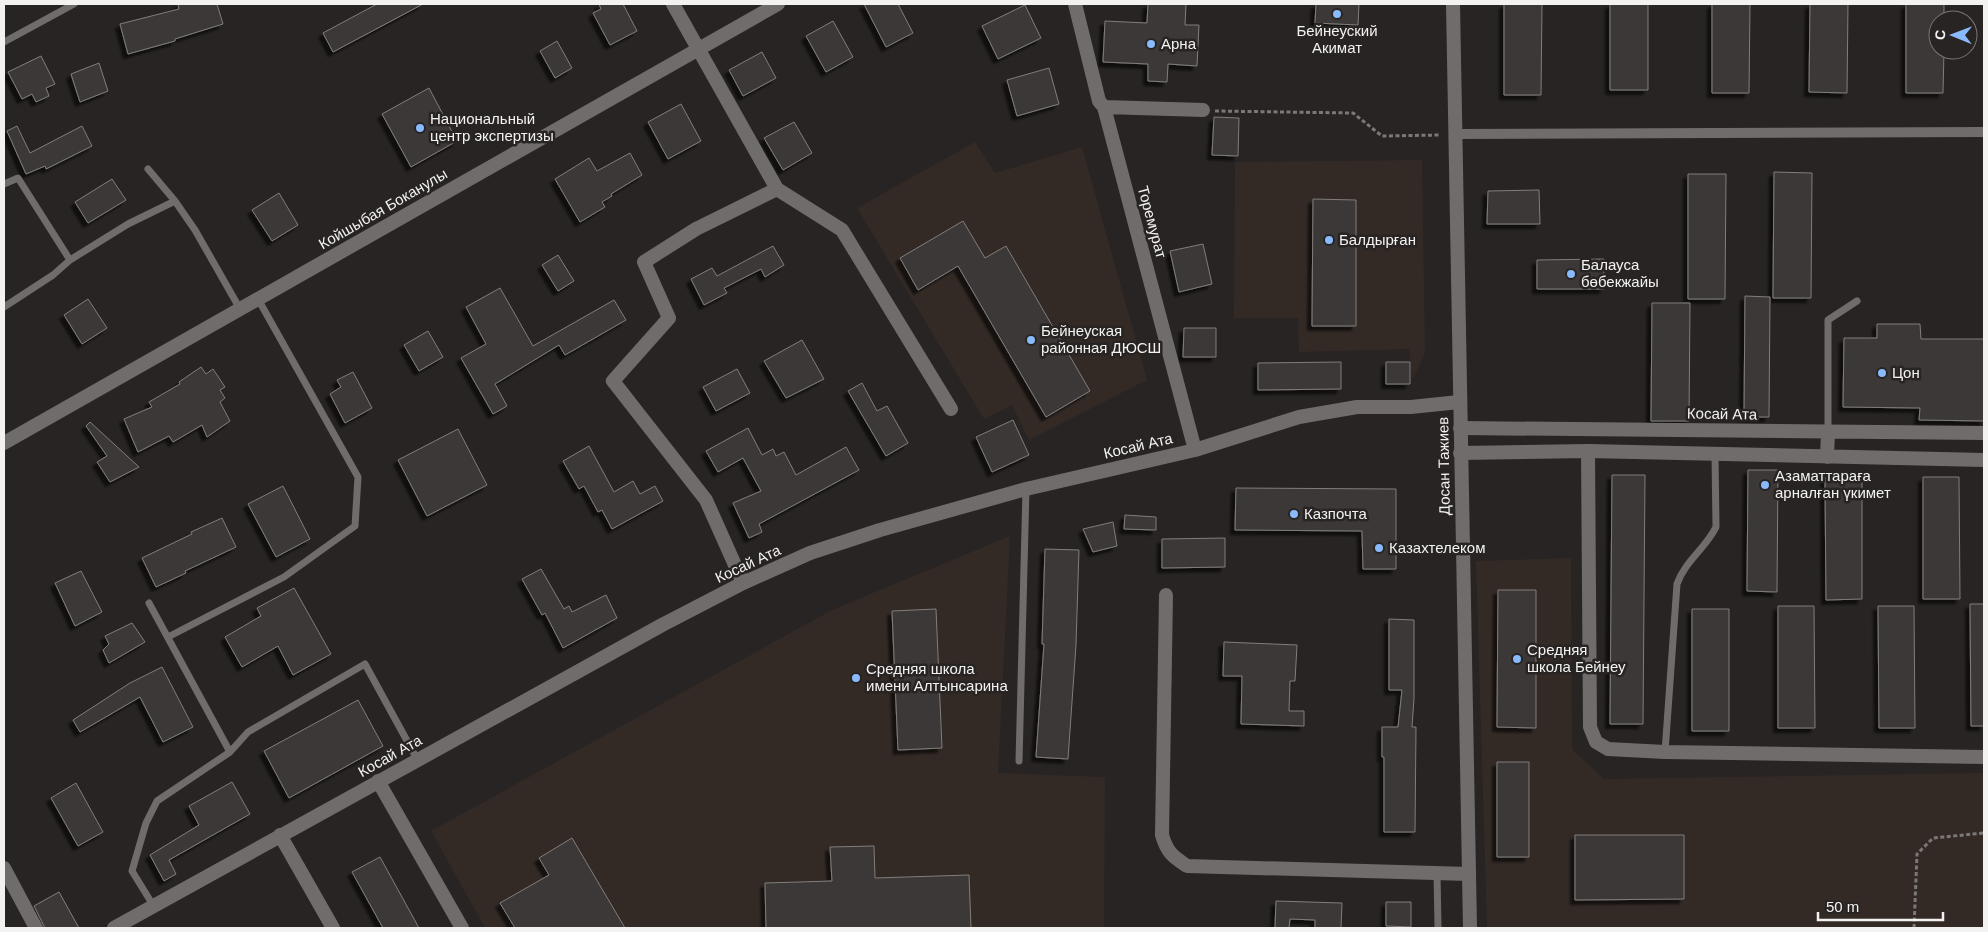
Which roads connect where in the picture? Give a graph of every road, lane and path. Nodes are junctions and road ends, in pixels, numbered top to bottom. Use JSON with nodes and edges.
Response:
{"nodes":[{"id":1,"x":74,"y":4,"type":"edge"},
{"id":2,"x":673,"y":4,"type":"edge"},
{"id":3,"x":778,"y":4,"type":"edge"},
{"id":4,"x":1075,"y":4,"type":"edge"},
{"id":5,"x":1453,"y":4,"type":"edge"},
{"id":6,"x":4,"y":42,"type":"edge"},
{"id":7,"x":699,"y":49,"type":"junction"},
{"id":8,"x":1104,"y":107,"type":"junction"},
{"id":9,"x":1203,"y":110,"type":"joint"},
{"id":10,"x":1984,"y":132,"type":"edge"},
{"id":11,"x":1456,"y":134,"type":"junction"},
{"id":12,"x":148,"y":169,"type":"dead end"},
{"id":13,"x":4,"y":184,"type":"edge"},
{"id":14,"x":777,"y":189,"type":"junction"},
{"id":15,"x":175,"y":201,"type":"junction"},
{"id":16,"x":70,"y":260,"type":"junction"},
{"id":17,"x":258,"y":298,"type":"junction"},
{"id":18,"x":1857,"y":301,"type":"dead end"},
{"id":19,"x":4,"y":307,"type":"edge"},
{"id":20,"x":240,"y":309,"type":"junction"},
{"id":21,"x":1459,"y":402,"type":"junction"},
{"id":22,"x":951,"y":409,"type":"dead end"},
{"id":23,"x":1460,"y":428,"type":"junction"},
{"id":24,"x":1828,"y":432,"type":"junction"},
{"id":25,"x":1984,"y":432,"type":"edge"},
{"id":26,"x":4,"y":443,"type":"edge"},
{"id":27,"x":1195,"y":450,"type":"junction"},
{"id":28,"x":1588,"y":452,"type":"junction"},
{"id":29,"x":1460,"y":453,"type":"junction"},
{"id":30,"x":1715,"y":455,"type":"junction"},
{"id":31,"x":1827,"y":457,"type":"junction"},
{"id":32,"x":1984,"y":460,"type":"edge"},
{"id":33,"x":1026,"y":488,"type":"junction"},
{"id":34,"x":743,"y":583,"type":"junction"},
{"id":35,"x":1166,"y":595,"type":"dead end"},
{"id":36,"x":149,"y":603,"type":"dead end"},
{"id":37,"x":168,"y":637,"type":"junction"},
{"id":38,"x":230,"y":752,"type":"junction"},
{"id":39,"x":1665,"y":752,"type":"junction"},
{"id":40,"x":1984,"y":757,"type":"edge"},
{"id":41,"x":417,"y":759,"type":"junction"},
{"id":42,"x":1019,"y":761,"type":"dead end"},
{"id":43,"x":378,"y":781,"type":"junction"},
{"id":44,"x":1984,"y":833,"type":"edge"},
{"id":45,"x":280,"y":835,"type":"junction"},
{"id":46,"x":4,"y":868,"type":"edge"},
{"id":47,"x":1437,"y":873,"type":"junction"},
{"id":48,"x":1469,"y":874,"type":"junction"},
{"id":49,"x":153,"y":906,"type":"junction"},
{"id":50,"x":36,"y":928,"type":"edge"},
{"id":51,"x":114,"y":928,"type":"edge"},
{"id":52,"x":333,"y":928,"type":"edge"},
{"id":53,"x":462,"y":928,"type":"edge"},
{"id":54,"x":1438,"y":928,"type":"edge"},
{"id":55,"x":1470,"y":928,"type":"edge"},
{"id":56,"x":1914,"y":928,"type":"edge"}],
"edges":[{"from":1,"to":6,"type":"lane"},
{"from":2,"to":7,"type":"street"},
{"from":3,"to":7,"type":"street","name":"Койшыбая Боканулы"},
{"from":4,"to":8,"type":"street","name":"Торемурат"},
{"from":5,"to":11,"type":"street","name":"Досан Тажиев"},
{"from":7,"to":14,"type":"street"},
{"from":7,"to":17,"type":"street","name":"Койшыбая Боканулы"},
{"from":8,"to":9,"type":"street"},
{"from":8,"to":27,"type":"street","name":"Торемурат"},
{"from":9,"to":11,"type":"path"},
{"from":10,"to":11,"type":"street"},
{"from":11,"to":21,"type":"street","name":"Досан Тажиев"},
{"from":12,"to":15,"type":"lane"},
{"from":13,"to":16,"type":"lane"},
{"from":14,"to":22,"type":"street"},
{"from":14,"to":34,"type":"street"},
{"from":15,"to":16,"type":"lane"},
{"from":15,"to":20,"type":"lane"},
{"from":16,"to":19,"type":"lane"},
{"from":17,"to":20,"type":"street","name":"Койшыбая Боканулы"},
{"from":17,"to":37,"type":"lane"},
{"from":18,"to":24,"type":"lane"},
{"from":20,"to":26,"type":"street","name":"Койшыбая Боканулы"},
{"from":21,"to":23,"type":"street","name":"Досан Тажиев"},
{"from":21,"to":27,"type":"street","name":"Косай Ата"},
{"from":23,"to":24,"type":"street","name":"Косай Ата"},
{"from":23,"to":29,"type":"street","name":"Досан Тажиев"},
{"from":24,"to":25,"type":"street","name":"Косай Ата"},
{"from":24,"to":31,"type":"street"},
{"from":27,"to":33,"type":"street","name":"Косай Ата"},
{"from":28,"to":29,"type":"street"},
{"from":28,"to":30,"type":"street"},
{"from":28,"to":39,"type":"street"},
{"from":29,"to":48,"type":"street","name":"Досан Тажиев"},
{"from":30,"to":31,"type":"street"},
{"from":30,"to":39,"type":"lane"},
{"from":31,"to":32,"type":"street"},
{"from":33,"to":34,"type":"street","name":"Косай Ата"},
{"from":33,"to":42,"type":"lane"},
{"from":34,"to":41,"type":"street","name":"Косай Ата"},
{"from":35,"to":47,"type":"street"},
{"from":36,"to":37,"type":"lane"},
{"from":37,"to":38,"type":"lane"},
{"from":38,"to":41,"type":"lane"},
{"from":38,"to":49,"type":"lane"},
{"from":39,"to":40,"type":"street"},
{"from":41,"to":43,"type":"street","name":"Косай Ата"},
{"from":43,"to":45,"type":"street","name":"Косай Ата"},
{"from":43,"to":53,"type":"street"},
{"from":44,"to":56,"type":"path"},
{"from":45,"to":49,"type":"street","name":"Косай Ата"},
{"from":45,"to":52,"type":"street"},
{"from":46,"to":50,"type":"street"},
{"from":47,"to":48,"type":"street"},
{"from":47,"to":54,"type":"lane"},
{"from":48,"to":55,"type":"street","name":"Досан Тажиев"},
{"from":49,"to":51,"type":"street","name":"Косай Ата"}]}
